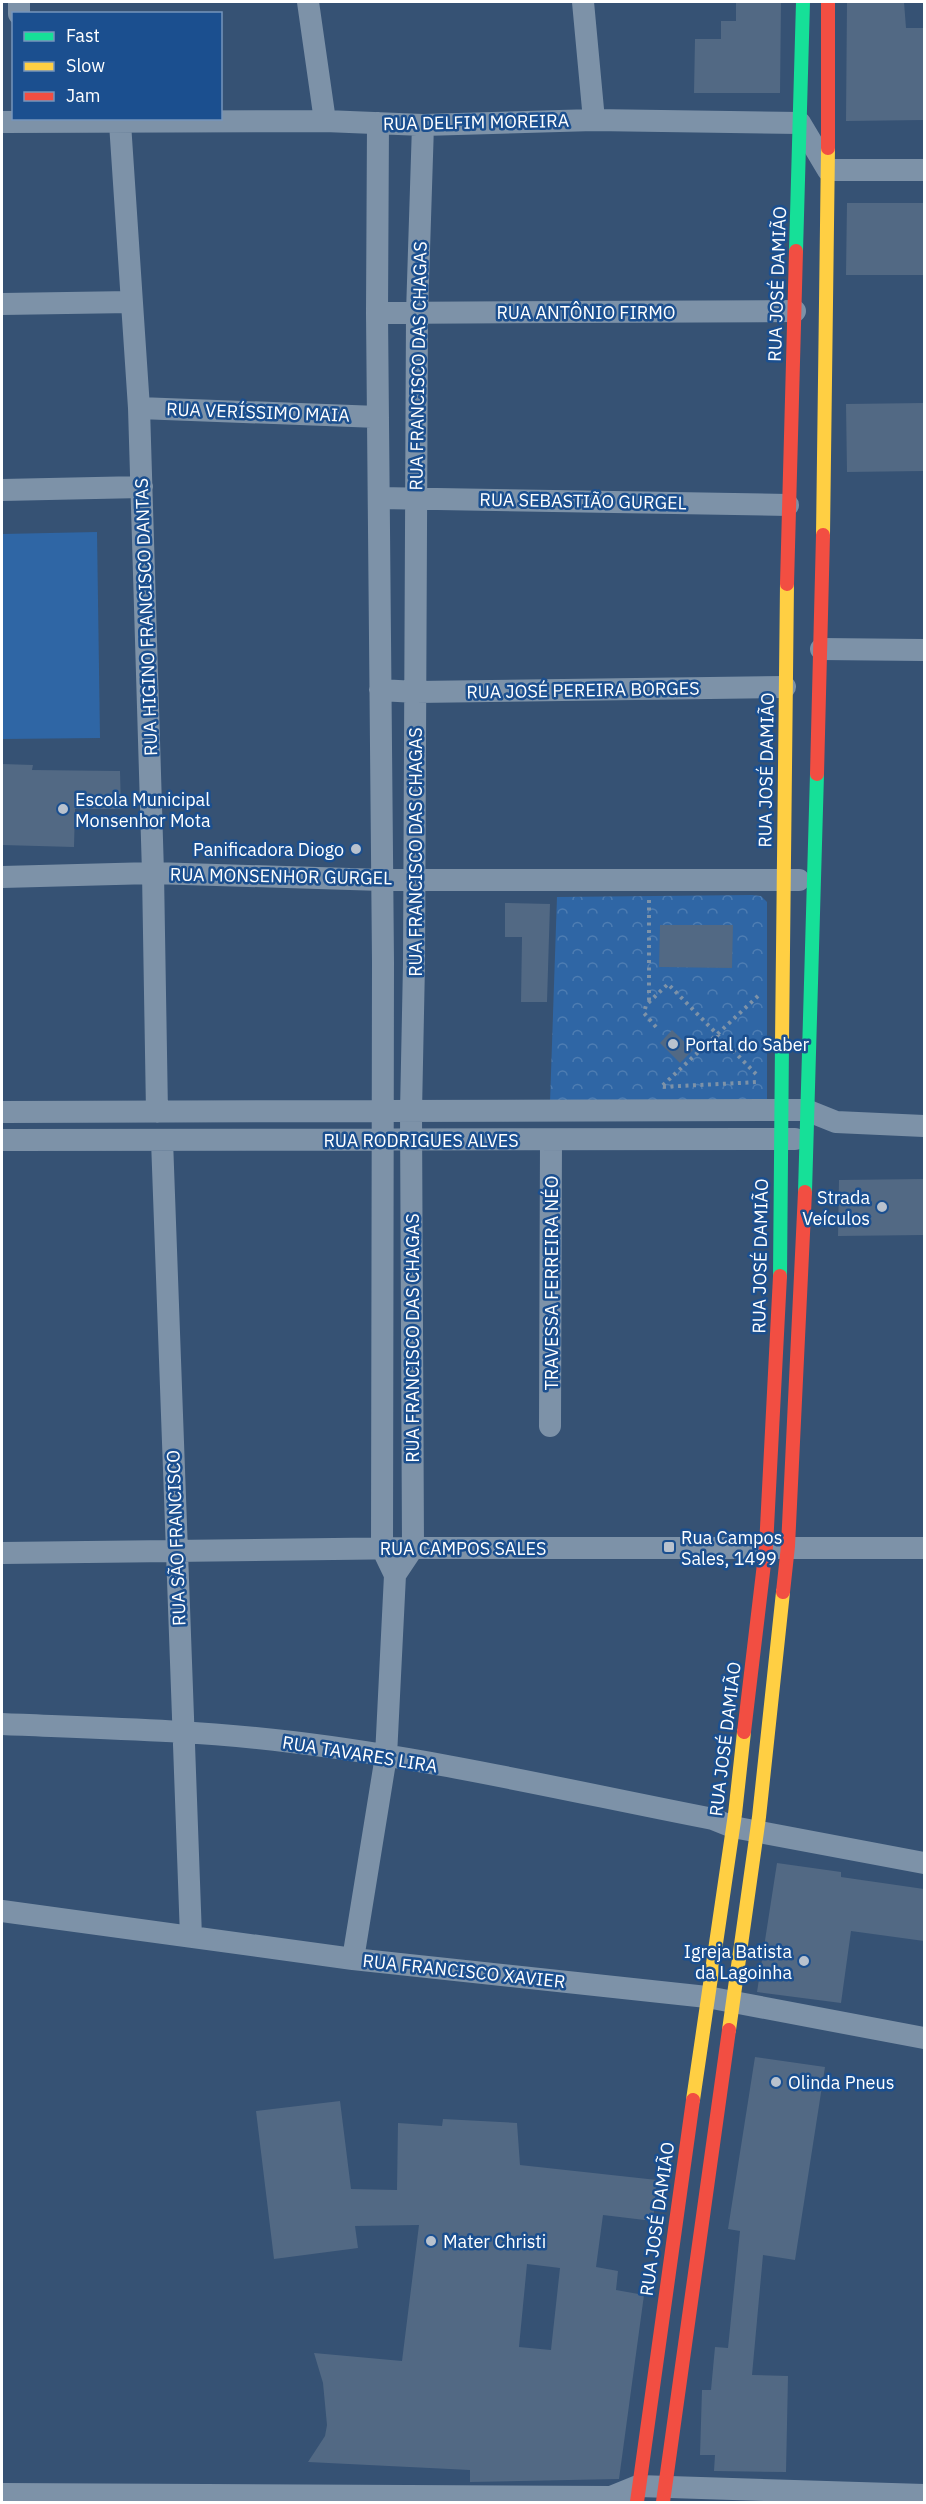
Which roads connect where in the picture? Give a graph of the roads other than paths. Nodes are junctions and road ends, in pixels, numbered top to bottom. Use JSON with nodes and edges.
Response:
{"nodes":[{"id":1,"x":308,"y":2,"type":"edge"},
{"id":2,"x":583,"y":2,"type":"edge"},
{"id":3,"x":803,"y":2,"type":"edge"},
{"id":4,"x":828,"y":2,"type":"edge"},
{"id":5,"x":594,"y":120,"type":"junction"},
{"id":6,"x":14,"y":121,"type":"edge"},
{"id":7,"x":325,"y":121,"type":"junction"},
{"id":8,"x":120,"y":123,"type":"junction"},
{"id":9,"x":378,"y":123,"type":"junction"},
{"id":10,"x":800,"y":123,"type":"junction"},
{"id":11,"x":423,"y":125,"type":"junction"},
{"id":12,"x":828,"y":170,"type":"junction"},
{"id":13,"x":924,"y":170,"type":"edge"},
{"id":14,"x":131,"y":302,"type":"junction"},
{"id":15,"x":2,"y":304,"type":"edge"},
{"id":16,"x":795,"y":311,"type":"junction"},
{"id":17,"x":377,"y":313,"type":"junction"},
{"id":18,"x":417,"y":313,"type":"junction"},
{"id":19,"x":139,"y":408,"type":"junction"},
{"id":20,"x":378,"y":417,"type":"junction"},
{"id":21,"x":807,"y":426,"type":"junction"},
{"id":22,"x":141,"y":487,"type":"junction"},
{"id":23,"x":2,"y":490,"type":"edge"},
{"id":24,"x":379,"y":498,"type":"junction"},
{"id":25,"x":416,"y":498,"type":"junction"},
{"id":26,"x":788,"y":505,"type":"junction"},
{"id":27,"x":821,"y":649,"type":"junction"},
{"id":28,"x":924,"y":651,"type":"edge"},
{"id":29,"x":785,"y":687,"type":"junction"},
{"id":30,"x":380,"y":690,"type":"junction"},
{"id":31,"x":416,"y":692,"type":"junction"},
{"id":32,"x":153,"y":873,"type":"junction"},
{"id":33,"x":2,"y":877,"type":"edge"},
{"id":34,"x":415,"y":879,"type":"junction"},
{"id":35,"x":382,"y":880,"type":"junction"},
{"id":36,"x":783,"y":880,"type":"junction"},
{"id":37,"x":813,"y":880,"type":"junction"},
{"id":38,"x":806,"y":1110,"type":"junction"},
{"id":39,"x":782,"y":1111,"type":"junction"},
{"id":40,"x":2,"y":1112,"type":"edge"},
{"id":41,"x":157,"y":1112,"type":"junction"},
{"id":42,"x":381,"y":1112,"type":"junction"},
{"id":43,"x":411,"y":1112,"type":"junction"},
{"id":44,"x":836,"y":1122,"type":"junction"},
{"id":45,"x":924,"y":1126,"type":"edge"},
{"id":46,"x":780,"y":1139,"type":"junction"},
{"id":47,"x":805,"y":1139,"type":"junction"},
{"id":48,"x":2,"y":1140,"type":"edge"},
{"id":49,"x":162,"y":1140,"type":"junction"},
{"id":50,"x":381,"y":1140,"type":"junction"},
{"id":51,"x":411,"y":1140,"type":"junction"},
{"id":52,"x":551,"y":1141,"type":"junction"},
{"id":53,"x":550,"y":1426,"type":"dead end"},
{"id":54,"x":777,"y":1547,"type":"junction"},
{"id":55,"x":382,"y":1548,"type":"junction"},
{"id":56,"x":413,"y":1548,"type":"junction"},
{"id":57,"x":924,"y":1548,"type":"edge"},
{"id":58,"x":177,"y":1551,"type":"junction"},
{"id":59,"x":2,"y":1553,"type":"edge"},
{"id":60,"x":395,"y":1575,"type":"junction"},
{"id":61,"x":2,"y":1724,"type":"edge"},
{"id":62,"x":184,"y":1732,"type":"junction"},
{"id":63,"x":386,"y":1756,"type":"junction"},
{"id":64,"x":727,"y":1820,"type":"junction"},
{"id":65,"x":758,"y":1824,"type":"junction"},
{"id":66,"x":924,"y":1848,"type":"edge"},
{"id":67,"x":924,"y":1863,"type":"edge"},
{"id":68,"x":2,"y":1911,"type":"edge"},
{"id":69,"x":191,"y":1937,"type":"junction"},
{"id":70,"x":352,"y":1959,"type":"junction"},
{"id":71,"x":707,"y":1997,"type":"junction"},
{"id":72,"x":733,"y":2001,"type":"junction"},
{"id":73,"x":924,"y":2038,"type":"edge"},
{"id":74,"x":2,"y":2494,"type":"edge"},
{"id":75,"x":638,"y":2494,"type":"edge"},
{"id":76,"x":664,"y":2495,"type":"edge"},
{"id":77,"x":924,"y":2495,"type":"edge"},
{"id":78,"x":617,"y":2500,"type":"edge"}],
"edges":[{"from":1,"to":7,"type":"street"},
{"from":2,"to":5,"type":"street"},
{"from":3,"to":10,"type":"street","name":"RUA JOSÉ DAMIÃO"},
{"from":4,"to":12,"type":"street","name":"RUA JOSÉ DAMIÃO"},
{"from":5,"to":10,"type":"street","name":"RUA DELFIM MOREIRA"},
{"from":5,"to":11,"type":"street","name":"RUA DELFIM MOREIRA"},
{"from":6,"to":8,"type":"street","name":"RUA DELFIM MOREIRA"},
{"from":7,"to":8,"type":"street","name":"RUA DELFIM MOREIRA"},
{"from":7,"to":9,"type":"street","name":"RUA DELFIM MOREIRA"},
{"from":8,"to":14,"type":"street","name":"RUA HIGINO FRANCISCO DANTAS"},
{"from":9,"to":11,"type":"street","name":"RUA DELFIM MOREIRA"},
{"from":9,"to":17,"type":"street","name":"RUA FRANCISCO DAS CHAGAS"},
{"from":10,"to":12,"type":"street"},
{"from":10,"to":16,"type":"street","name":"RUA JOSÉ DAMIÃO"},
{"from":11,"to":18,"type":"street","name":"RUA FRANCISCO DAS CHAGAS"},
{"from":12,"to":13,"type":"street"},
{"from":12,"to":21,"type":"street","name":"RUA JOSÉ DAMIÃO"},
{"from":14,"to":15,"type":"street"},
{"from":14,"to":19,"type":"street","name":"RUA HIGINO FRANCISCO DANTAS"},
{"from":16,"to":18,"type":"street","name":"RUA ANTÔNIO FIRMO"},
{"from":16,"to":21,"type":"street","name":"RUA JOSÉ DAMIÃO"},
{"from":17,"to":18,"type":"street","name":"RUA ANTÔNIO FIRMO"},
{"from":17,"to":20,"type":"street","name":"RUA FRANCISCO DAS CHAGAS"},
{"from":18,"to":25,"type":"street","name":"RUA FRANCISCO DAS CHAGAS"},
{"from":19,"to":20,"type":"street","name":"RUA VERÍSSIMO MAIA"},
{"from":19,"to":22,"type":"street","name":"RUA HIGINO FRANCISCO DANTAS"},
{"from":20,"to":24,"type":"street","name":"RUA FRANCISCO DAS CHAGAS"},
{"from":21,"to":26,"type":"street","name":"RUA JOSÉ DAMIÃO"},
{"from":21,"to":27,"type":"street","name":"RUA JOSÉ DAMIÃO"},
{"from":22,"to":23,"type":"street"},
{"from":22,"to":32,"type":"street","name":"RUA HIGINO FRANCISCO DANTAS"},
{"from":24,"to":25,"type":"street","name":"RUA SEBASTIÃO GURGEL"},
{"from":24,"to":30,"type":"street","name":"RUA FRANCISCO DAS CHAGAS"},
{"from":25,"to":26,"type":"street","name":"RUA SEBASTIÃO GURGEL"},
{"from":25,"to":31,"type":"street","name":"RUA FRANCISCO DAS CHAGAS"},
{"from":26,"to":29,"type":"street","name":"RUA JOSÉ DAMIÃO"},
{"from":27,"to":28,"type":"street"},
{"from":27,"to":37,"type":"street","name":"RUA JOSÉ DAMIÃO"},
{"from":29,"to":31,"type":"street","name":"RUA JOSÉ PEREIRA BORGES"},
{"from":29,"to":36,"type":"street","name":"RUA JOSÉ DAMIÃO"},
{"from":30,"to":31,"type":"street","name":"RUA JOSÉ PEREIRA BORGES"},
{"from":30,"to":35,"type":"street","name":"RUA FRANCISCO DAS CHAGAS"},
{"from":31,"to":34,"type":"street","name":"RUA FRANCISCO DAS CHAGAS"},
{"from":32,"to":33,"type":"street","name":"RUA MONSENHOR GURGEL"},
{"from":32,"to":35,"type":"street","name":"RUA MONSENHOR GURGEL"},
{"from":32,"to":41,"type":"street","name":"RUA HIGINO FRANCISCO DANTAS"},
{"from":34,"to":35,"type":"street","name":"RUA MONSENHOR GURGEL"},
{"from":34,"to":36,"type":"street","name":"RUA MONSENHOR GURGEL"},
{"from":34,"to":43,"type":"street","name":"RUA FRANCISCO DAS CHAGAS"},
{"from":35,"to":42,"type":"street","name":"RUA FRANCISCO DAS CHAGAS"},
{"from":36,"to":37,"type":"street","name":"RUA MONSENHOR GURGEL"},
{"from":36,"to":39,"type":"street","name":"RUA JOSÉ DAMIÃO"},
{"from":37,"to":38,"type":"street","name":"RUA JOSÉ DAMIÃO"},
{"from":38,"to":39,"type":"street","name":"RUA RODRIGUES ALVES"},
{"from":38,"to":44,"type":"street","name":"RUA RODRIGUES ALVES"},
{"from":38,"to":47,"type":"street","name":"RUA JOSÉ DAMIÃO"},
{"from":39,"to":43,"type":"street","name":"RUA RODRIGUES ALVES"},
{"from":39,"to":46,"type":"street","name":"RUA JOSÉ DAMIÃO"},
{"from":40,"to":41,"type":"street","name":"RUA RODRIGUES ALVES"},
{"from":41,"to":42,"type":"street","name":"RUA RODRIGUES ALVES"},
{"from":42,"to":43,"type":"street","name":"RUA RODRIGUES ALVES"},
{"from":42,"to":50,"type":"street","name":"RUA FRANCISCO DAS CHAGAS"},
{"from":43,"to":51,"type":"street","name":"RUA FRANCISCO DAS CHAGAS"},
{"from":44,"to":45,"type":"street","name":"RUA RODRIGUES ALVES"},
{"from":44,"to":47,"type":"street","name":"RUA RODRIGUES ALVES"},
{"from":46,"to":47,"type":"street","name":"RUA RODRIGUES ALVES"},
{"from":46,"to":52,"type":"street","name":"RUA RODRIGUES ALVES"},
{"from":46,"to":54,"type":"street","name":"RUA JOSÉ DAMIÃO"},
{"from":47,"to":54,"type":"street","name":"RUA JOSÉ DAMIÃO"},
{"from":48,"to":49,"type":"street","name":"RUA RODRIGUES ALVES"},
{"from":49,"to":50,"type":"street","name":"RUA RODRIGUES ALVES"},
{"from":49,"to":58,"type":"street","name":"RUA SÃO FRANCISCO"},
{"from":50,"to":51,"type":"street","name":"RUA RODRIGUES ALVES"},
{"from":50,"to":55,"type":"street","name":"RUA FRANCISCO DAS CHAGAS"},
{"from":51,"to":52,"type":"street","name":"RUA RODRIGUES ALVES"},
{"from":51,"to":56,"type":"street","name":"RUA FRANCISCO DAS CHAGAS"},
{"from":52,"to":53,"type":"street","name":"TRAVESSA FERREIRA NÉO"},
{"from":54,"to":56,"type":"street","name":"RUA CAMPOS SALES"},
{"from":54,"to":57,"type":"street","name":"RUA CAMPOS SALES"},
{"from":54,"to":64,"type":"street","name":"RUA JOSÉ DAMIÃO"},
{"from":54,"to":65,"type":"street","name":"RUA JOSÉ DAMIÃO"},
{"from":55,"to":56,"type":"street","name":"RUA CAMPOS SALES"},
{"from":55,"to":58,"type":"street","name":"RUA CAMPOS SALES"},
{"from":55,"to":60,"type":"street","name":"RUA FRANCISCO DAS CHAGAS"},
{"from":56,"to":60,"type":"street"},
{"from":58,"to":59,"type":"street","name":"RUA CAMPOS SALES"},
{"from":58,"to":62,"type":"street","name":"RUA SÃO FRANCISCO"},
{"from":60,"to":63,"type":"street","name":"RUA FRANCISCO DAS CHAGAS"},
{"from":61,"to":62,"type":"street","name":"RUA TAVARES LIRA"},
{"from":62,"to":63,"type":"street","name":"RUA TAVARES LIRA"},
{"from":62,"to":69,"type":"street","name":"RUA SÃO FRANCISCO"},
{"from":63,"to":64,"type":"street","name":"RUA TAVARES LIRA"},
{"from":63,"to":70,"type":"street","name":"RUA FRANCISCO DAS CHAGAS"},
{"from":64,"to":65,"type":"street","name":"RUA TAVARES LIRA"},
{"from":64,"to":71,"type":"street","name":"RUA JOSÉ DAMIÃO"},
{"from":65,"to":66,"type":"street"},
{"from":65,"to":67,"type":"street"},
{"from":65,"to":72,"type":"street","name":"RUA JOSÉ DAMIÃO"},
{"from":68,"to":69,"type":"street","name":"RUA FRANCISCO XAVIER"},
{"from":69,"to":70,"type":"street","name":"RUA FRANCISCO XAVIER"},
{"from":70,"to":71,"type":"street","name":"RUA FRANCISCO XAVIER"},
{"from":71,"to":72,"type":"street","name":"RUA FRANCISCO XAVIER"},
{"from":71,"to":75,"type":"street","name":"RUA JOSÉ DAMIÃO"},
{"from":72,"to":73,"type":"street","name":"RUA FRANCISCO XAVIER"},
{"from":72,"to":76,"type":"street","name":"RUA JOSÉ DAMIÃO"},
{"from":74,"to":78,"type":"street"},
{"from":75,"to":76,"type":"street"},
{"from":75,"to":78,"type":"street"},
{"from":76,"to":77,"type":"street"}]}
